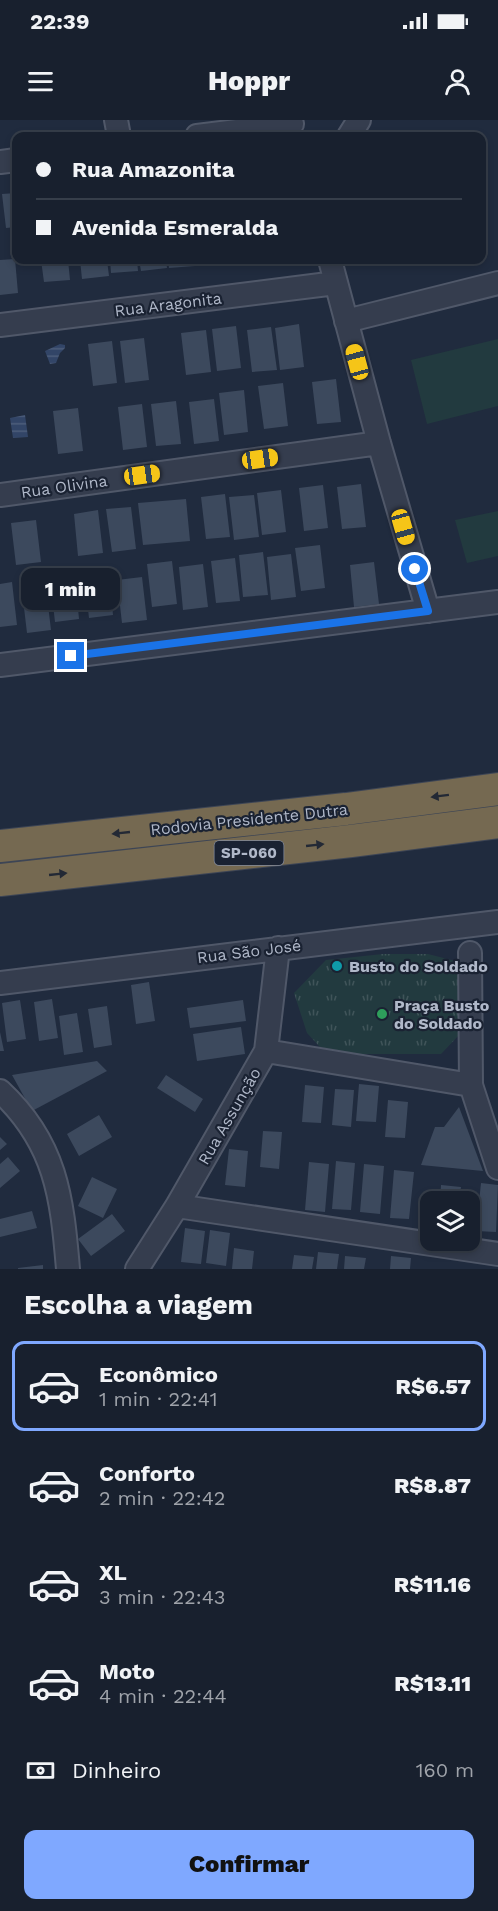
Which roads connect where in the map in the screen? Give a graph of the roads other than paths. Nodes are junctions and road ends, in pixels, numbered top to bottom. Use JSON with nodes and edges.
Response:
{"nodes":[{"id":1,"x":293,"y":127,"type":"edge"},
{"id":2,"x":240,"y":132,"type":"edge"},
{"id":3,"x":331,"y":264,"type":"edge"},
{"id":4,"x":336,"y":283,"type":"junction"},
{"id":5,"x":498,"y":283,"type":"edge"},
{"id":6,"x":346,"y":321,"type":"junction"},
{"id":7,"x":0,"y":325,"type":"edge"},
{"id":8,"x":379,"y":443,"type":"junction"},
{"id":9,"x":0,"y":495,"type":"edge"},
{"id":10,"x":498,"y":602,"type":"edge"},
{"id":11,"x":428,"y":611,"type":"junction"},
{"id":12,"x":0,"y":665,"type":"edge"},
{"id":13,"x":498,"y":789,"type":"edge"},
{"id":14,"x":498,"y":822,"type":"edge"},
{"id":15,"x":0,"y":846,"type":"edge"},
{"id":16,"x":0,"y":880,"type":"edge"},
{"id":17,"x":498,"y":922,"type":"edge"},
{"id":18,"x":278,"y":948,"type":"junction"},
{"id":19,"x":470,"y":952,"type":"dead end"},
{"id":20,"x":0,"y":983,"type":"edge"},
{"id":21,"x":267,"y":1051,"type":"junction"},
{"id":22,"x":471,"y":1085,"type":"junction"},
{"id":23,"x":0,"y":1091,"type":"edge"},
{"id":24,"x":498,"y":1168,"type":"edge"},
{"id":25,"x":177,"y":1206,"type":"junction"},
{"id":26,"x":498,"y":1254,"type":"edge"},
{"id":27,"x":68,"y":1269,"type":"edge"},
{"id":28,"x":137,"y":1269,"type":"edge"}],
"edges":[{"from":1,"to":2,"type":"street"},
{"from":3,"to":4,"type":"street"},
{"from":4,"to":6,"type":"street"},
{"from":4,"to":7,"type":"street","name":"Rua Aragonita"},
{"from":5,"to":6,"type":"street"},
{"from":6,"to":8,"type":"street"},
{"from":8,"to":9,"type":"street","name":"Rua Olivina"},
{"from":8,"to":11,"type":"street"},
{"from":10,"to":11,"type":"street"},
{"from":11,"to":12,"type":"street"},
{"from":13,"to":15,"type":"highway","name":"Rodovia Presidente Dutra","number":"SP-060","one_way":true},
{"from":16,"to":14,"type":"highway","name":"Rodovia Presidente Dutra","number":"SP-060","one_way":true},
{"from":17,"to":18,"type":"street","name":"Rua São José"},
{"from":18,"to":20,"type":"street","name":"Rua São José"},
{"from":18,"to":21,"type":"street","name":"Rua Assunção"},
{"from":19,"to":22,"type":"street"},
{"from":21,"to":22,"type":"street"},
{"from":21,"to":25,"type":"street","name":"Rua Assunção"},
{"from":22,"to":24,"type":"street"},
{"from":23,"to":27,"type":"street"},
{"from":25,"to":26,"type":"street"},
{"from":25,"to":28,"type":"street","name":"Rua Assunção"}]}
